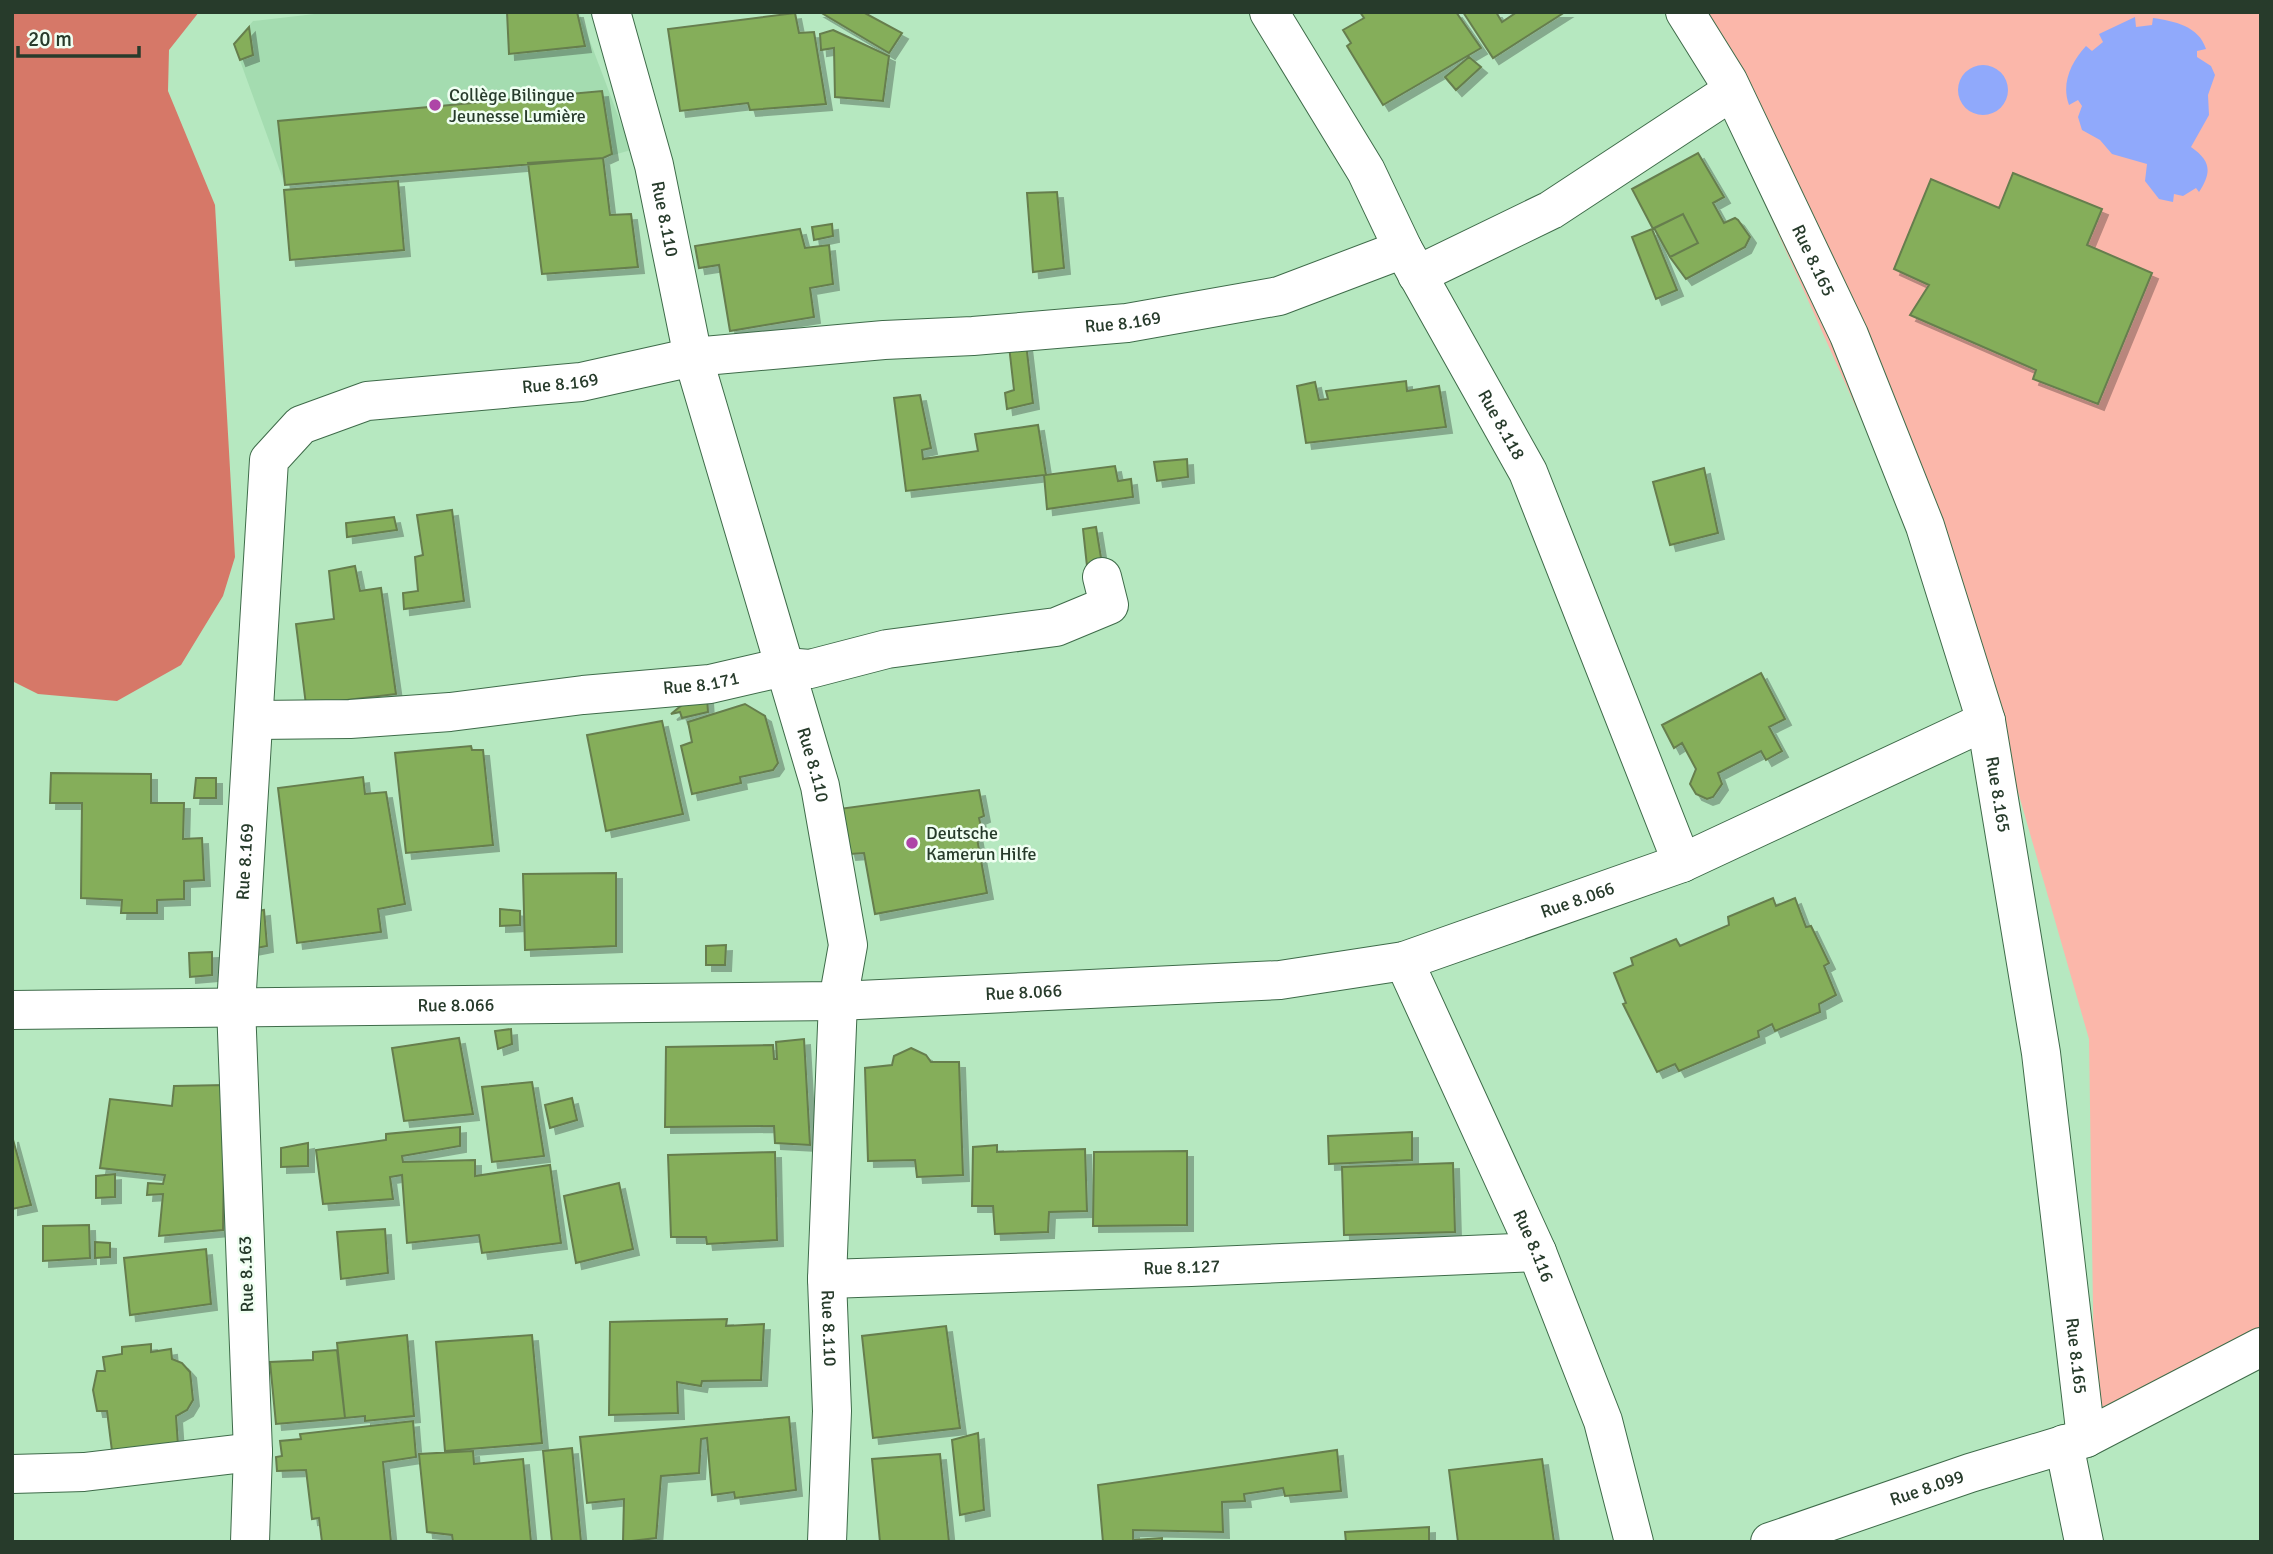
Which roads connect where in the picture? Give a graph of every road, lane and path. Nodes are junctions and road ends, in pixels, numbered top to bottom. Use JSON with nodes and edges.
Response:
{"nodes":[{"id":1,"x":611,"y":12,"type":"edge"},
{"id":2,"x":1269,"y":12,"type":"edge"},
{"id":3,"x":1685,"y":12,"type":"edge"},
{"id":4,"x":1732,"y":91,"type":"junction"},
{"id":5,"x":1410,"y":262,"type":"junction"},
{"id":6,"x":693,"y":357,"type":"junction"},
{"id":7,"x":1102,"y":577,"type":"dead end"},
{"id":8,"x":784,"y":667,"type":"junction"},
{"id":9,"x":255,"y":720,"type":"junction"},
{"id":10,"x":1986,"y":721,"type":"junction"},
{"id":11,"x":1682,"y":863,"type":"junction"},
{"id":12,"x":1404,"y":961,"type":"junction"},
{"id":13,"x":838,"y":1001,"type":"junction"},
{"id":14,"x":236,"y":1006,"type":"junction"},
{"id":15,"x":12,"y":1010,"type":"edge"},
{"id":16,"x":1537,"y":1252,"type":"junction"},
{"id":17,"x":827,"y":1279,"type":"junction"},
{"id":18,"x":2261,"y":1347,"type":"edge"},
{"id":19,"x":2075,"y":1441,"type":"junction"},
{"id":20,"x":253,"y":1452,"type":"junction"},
{"id":21,"x":12,"y":1474,"type":"edge"},
{"id":22,"x":817,"y":1541,"type":"edge"},
{"id":23,"x":250,"y":1542,"type":"edge"},
{"id":24,"x":1634,"y":1542,"type":"edge"},
{"id":25,"x":1770,"y":1542,"type":"edge"},
{"id":26,"x":2084,"y":1542,"type":"edge"}],
"edges":[{"from":1,"to":6,"type":"street","name":"Rue 8.110"},
{"from":2,"to":5,"type":"street","name":"Rue 8.118"},
{"from":3,"to":4,"type":"street","name":"Rue 8.165"},
{"from":4,"to":5,"type":"street","name":"Rue 8.169"},
{"from":4,"to":10,"type":"street","name":"Rue 8.165"},
{"from":5,"to":6,"type":"street","name":"Rue 8.169"},
{"from":5,"to":11,"type":"street","name":"Rue 8.118"},
{"from":6,"to":8,"type":"street","name":"Rue 8.110"},
{"from":6,"to":9,"type":"street","name":"Rue 8.169"},
{"from":7,"to":8,"type":"street","name":"Rue 8.171"},
{"from":8,"to":9,"type":"street","name":"Rue 8.171"},
{"from":8,"to":13,"type":"street","name":"Rue 8.110"},
{"from":9,"to":14,"type":"street","name":"Rue 8.169"},
{"from":10,"to":11,"type":"street","name":"Rue 8.066"},
{"from":10,"to":19,"type":"street","name":"Rue 8.165"},
{"from":11,"to":12,"type":"street","name":"Rue 8.066"},
{"from":12,"to":13,"type":"street","name":"Rue 8.066"},
{"from":12,"to":16,"type":"street","name":"Rue 8.116"},
{"from":13,"to":14,"type":"street","name":"Rue 8.066"},
{"from":13,"to":17,"type":"street","name":"Rue 8.110"},
{"from":14,"to":15,"type":"street","name":"Rue 8.066"},
{"from":14,"to":20,"type":"street","name":"Rue 8.163"},
{"from":16,"to":17,"type":"street","name":"Rue 8.127"},
{"from":16,"to":24,"type":"street","name":"Rue 8.116"},
{"from":17,"to":22,"type":"street","name":"Rue 8.110"},
{"from":18,"to":19,"type":"street"},
{"from":19,"to":25,"type":"street","name":"Rue 8.099"},
{"from":19,"to":26,"type":"street","name":"Rue 8.165"},
{"from":20,"to":21,"type":"street"},
{"from":20,"to":23,"type":"street","name":"Rue 8.163"}]}
